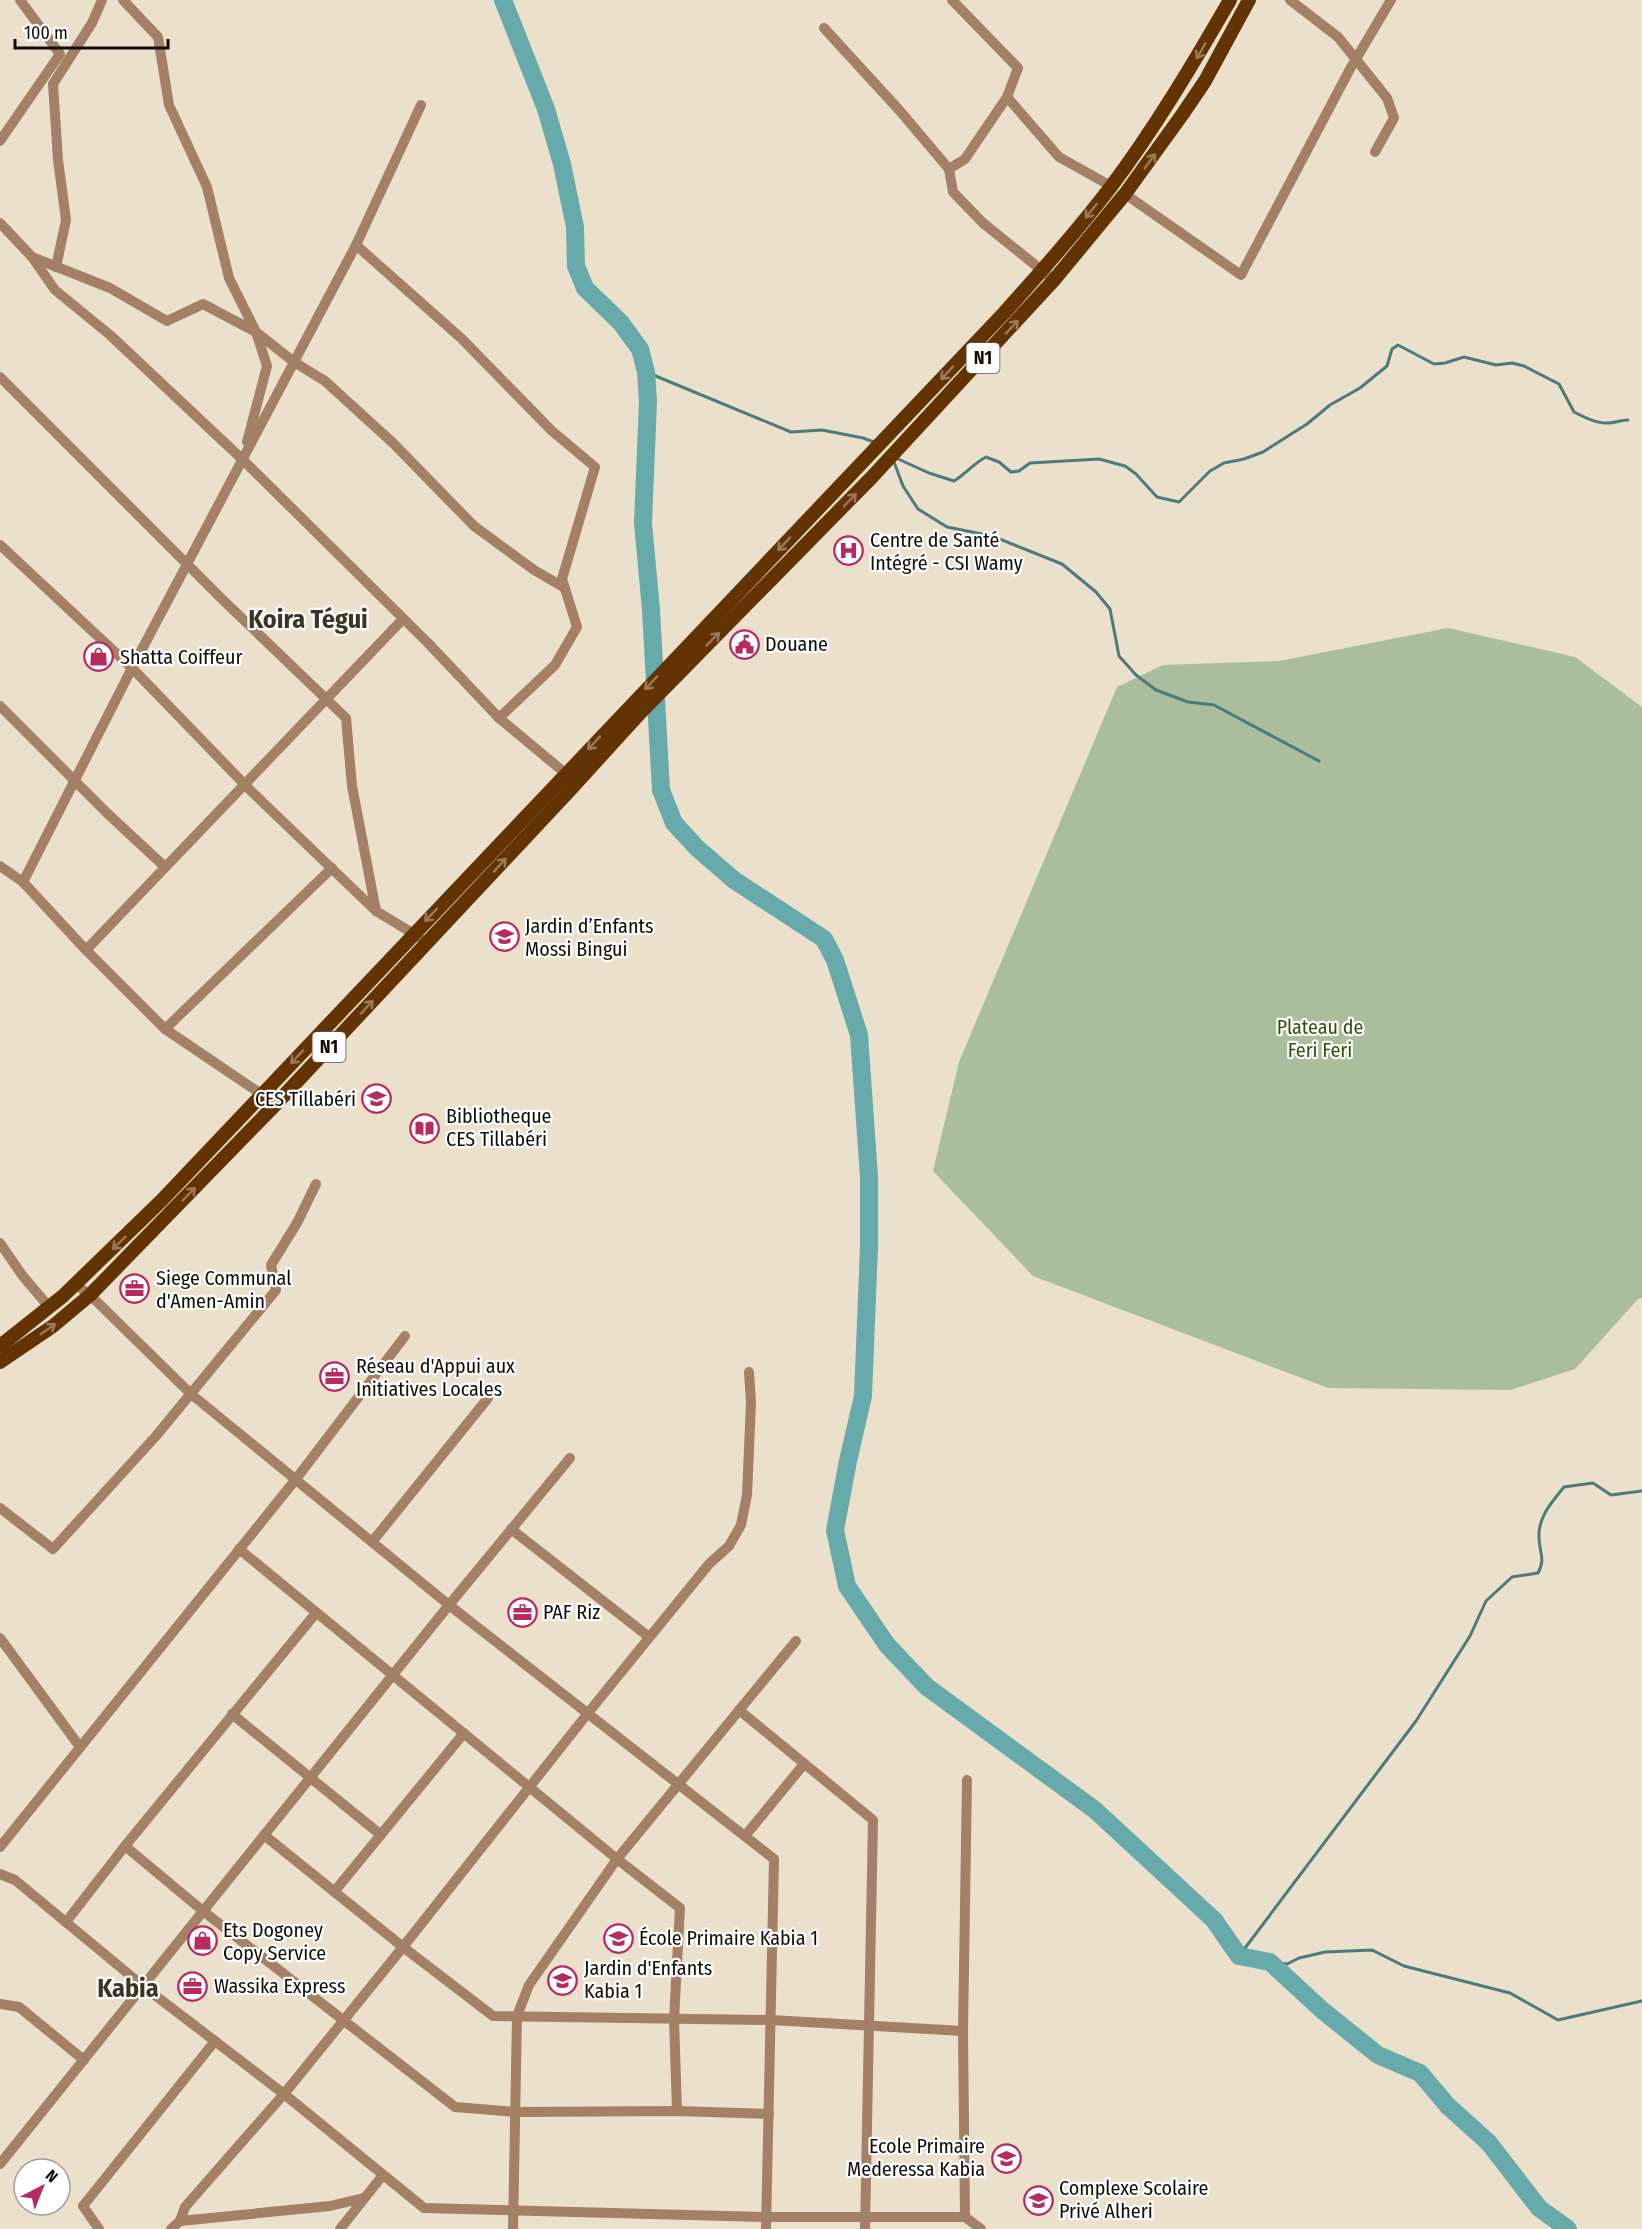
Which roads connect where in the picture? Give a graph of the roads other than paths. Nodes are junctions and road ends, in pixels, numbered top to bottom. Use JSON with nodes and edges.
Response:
{"nodes":[{"id":1,"x":20,"y":0,"type":"edge"},
{"id":2,"x":102,"y":0,"type":"edge"},
{"id":3,"x":123,"y":0,"type":"edge"},
{"id":4,"x":952,"y":0,"type":"edge"},
{"id":5,"x":1230,"y":0,"type":"edge"},
{"id":6,"x":1249,"y":0,"type":"edge"},
{"id":7,"x":1290,"y":0,"type":"edge"},
{"id":8,"x":1391,"y":0,"type":"edge"},
{"id":9,"x":824,"y":28,"type":"dead end"},
{"id":10,"x":1356,"y":60,"type":"junction"},
{"id":11,"x":1007,"y":97,"type":"junction"},
{"id":12,"x":421,"y":105,"type":"dead end"},
{"id":13,"x":0,"y":141,"type":"edge"},
{"id":14,"x":1375,"y":152,"type":"dead end"},
{"id":15,"x":949,"y":170,"type":"junction"},
{"id":16,"x":1111,"y":186,"type":"junction"},
{"id":17,"x":1125,"y":194,"type":"junction"},
{"id":18,"x":0,"y":223,"type":"edge"},
{"id":19,"x":356,"y":245,"type":"junction"},
{"id":20,"x":32,"y":257,"type":"junction"},
{"id":21,"x":56,"y":267,"type":"junction"},
{"id":22,"x":1041,"y":271,"type":"junction"},
{"id":23,"x":1054,"y":280,"type":"junction"},
{"id":24,"x":256,"y":332,"type":"junction"},
{"id":25,"x":294,"y":362,"type":"junction"},
{"id":26,"x":0,"y":376,"type":"edge"},
{"id":27,"x":243,"y":460,"type":"junction"},
{"id":28,"x":0,"y":545,"type":"edge"},
{"id":29,"x":188,"y":564,"type":"junction"},
{"id":30,"x":565,"y":588,"type":"junction"},
{"id":31,"x":740,"y":591,"type":"junction"},
{"id":32,"x":750,"y":602,"type":"junction"},
{"id":33,"x":403,"y":619,"type":"junction"},
{"id":34,"x":132,"y":668,"type":"junction"},
{"id":35,"x":327,"y":699,"type":"junction"},
{"id":36,"x":0,"y":706,"type":"edge"},
{"id":37,"x":637,"y":707,"type":"junction"},
{"id":38,"x":499,"y":718,"type":"junction"},
{"id":39,"x":565,"y":773,"type":"junction"},
{"id":40,"x":75,"y":781,"type":"junction"},
{"id":41,"x":244,"y":785,"type":"junction"},
{"id":42,"x":0,"y":866,"type":"edge"},
{"id":43,"x":165,"y":867,"type":"junction"},
{"id":44,"x":332,"y":868,"type":"junction"},
{"id":45,"x":23,"y":882,"type":"junction"},
{"id":46,"x":376,"y":911,"type":"junction"},
{"id":47,"x":414,"y":932,"type":"junction"},
{"id":48,"x":427,"y":943,"type":"junction"},
{"id":49,"x":86,"y":950,"type":"junction"},
{"id":50,"x":165,"y":1029,"type":"junction"},
{"id":51,"x":263,"y":1094,"type":"junction"},
{"id":52,"x":276,"y":1104,"type":"junction"},
{"id":53,"x":316,"y":1184,"type":"dead end"},
{"id":54,"x":0,"y":1243,"type":"edge"},
{"id":55,"x":75,"y":1284,"type":"junction"},
{"id":56,"x":90,"y":1295,"type":"junction"},
{"id":57,"x":49,"y":1307,"type":"junction"},
{"id":58,"x":405,"y":1336,"type":"dead end"},
{"id":59,"x":0,"y":1346,"type":"edge"},
{"id":60,"x":0,"y":1362,"type":"edge"},
{"id":61,"x":749,"y":1372,"type":"dead end"},
{"id":62,"x":191,"y":1394,"type":"junction"},
{"id":63,"x":488,"y":1398,"type":"dead end"},
{"id":64,"x":570,"y":1458,"type":"dead end"},
{"id":65,"x":296,"y":1479,"type":"junction"},
{"id":66,"x":0,"y":1508,"type":"edge"},
{"id":67,"x":511,"y":1529,"type":"junction"},
{"id":68,"x":372,"y":1542,"type":"junction"},
{"id":69,"x":239,"y":1549,"type":"junction"},
{"id":70,"x":449,"y":1605,"type":"junction"},
{"id":71,"x":316,"y":1613,"type":"junction"},
{"id":72,"x":649,"y":1637,"type":"junction"},
{"id":73,"x":0,"y":1638,"type":"edge"},
{"id":74,"x":796,"y":1641,"type":"dead end"},
{"id":75,"x":392,"y":1675,"type":"junction"},
{"id":76,"x":739,"y":1710,"type":"junction"},
{"id":77,"x":588,"y":1713,"type":"junction"},
{"id":78,"x":232,"y":1714,"type":"junction"},
{"id":79,"x":464,"y":1734,"type":"junction"},
{"id":80,"x":80,"y":1747,"type":"junction"},
{"id":81,"x":804,"y":1764,"type":"junction"},
{"id":82,"x":310,"y":1778,"type":"junction"},
{"id":83,"x":967,"y":1780,"type":"dead end"},
{"id":84,"x":678,"y":1784,"type":"junction"},
{"id":85,"x":530,"y":1788,"type":"junction"},
{"id":86,"x":264,"y":1835,"type":"junction"},
{"id":87,"x":381,"y":1835,"type":"junction"},
{"id":88,"x":745,"y":1836,"type":"junction"},
{"id":89,"x":125,"y":1846,"type":"junction"},
{"id":90,"x":0,"y":1847,"type":"edge"},
{"id":91,"x":617,"y":1859,"type":"junction"},
{"id":92,"x":0,"y":1874,"type":"edge"},
{"id":93,"x":334,"y":1892,"type":"junction"},
{"id":94,"x":203,"y":1911,"type":"junction"},
{"id":95,"x":66,"y":1922,"type":"junction"},
{"id":96,"x":403,"y":1947,"type":"junction"},
{"id":97,"x":143,"y":1986,"type":"junction"},
{"id":98,"x":0,"y":2004,"type":"edge"},
{"id":99,"x":517,"y":2016,"type":"junction"},
{"id":100,"x":674,"y":2019,"type":"junction"},
{"id":101,"x":344,"y":2020,"type":"junction"},
{"id":102,"x":771,"y":2020,"type":"junction"},
{"id":103,"x":868,"y":2026,"type":"junction"},
{"id":104,"x":963,"y":2031,"type":"junction"},
{"id":105,"x":215,"y":2042,"type":"junction"},
{"id":106,"x":84,"y":2060,"type":"junction"},
{"id":107,"x":284,"y":2094,"type":"junction"},
{"id":108,"x":677,"y":2111,"type":"junction"},
{"id":109,"x":515,"y":2112,"type":"junction"},
{"id":110,"x":769,"y":2115,"type":"junction"},
{"id":111,"x":0,"y":2164,"type":"edge"},
{"id":112,"x":383,"y":2175,"type":"junction"},
{"id":113,"x":364,"y":2198,"type":"junction"},
{"id":114,"x":513,"y":2210,"type":"junction"},
{"id":115,"x":767,"y":2217,"type":"junction"},
{"id":116,"x":865,"y":2217,"type":"junction"},
{"id":117,"x":965,"y":2217,"type":"junction"},
{"id":118,"x":180,"y":2221,"type":"junction"},
{"id":119,"x":99,"y":2229,"type":"edge"},
{"id":120,"x":171,"y":2229,"type":"edge"},
{"id":121,"x":340,"y":2229,"type":"edge"},
{"id":122,"x":513,"y":2229,"type":"edge"},
{"id":123,"x":766,"y":2229,"type":"edge"},
{"id":124,"x":864,"y":2229,"type":"edge"},
{"id":125,"x":981,"y":2229,"type":"edge"}],
"edges":[{"from":1,"to":13,"type":"street"},
{"from":2,"to":21,"type":"street"},
{"from":3,"to":24,"type":"street"},
{"from":4,"to":11,"type":"street"},
{"from":5,"to":16,"type":"main road","number":"N1","one_way":true},
{"from":17,"to":6,"type":"main road","number":"N1","one_way":true},
{"from":7,"to":10,"type":"street"},
{"from":8,"to":10,"type":"street"},
{"from":9,"to":15,"type":"street"},
{"from":10,"to":14,"type":"street"},
{"from":10,"to":17,"type":"street"},
{"from":11,"to":15,"type":"street"},
{"from":11,"to":16,"type":"street"},
{"from":12,"to":19,"type":"street"},
{"from":15,"to":22,"type":"street"},
{"from":16,"to":22,"type":"main road","number":"N1","one_way":true},
{"from":17,"to":23,"type":"main road","number":"N1"},
{"from":18,"to":20,"type":"street"},
{"from":19,"to":25,"type":"street"},
{"from":19,"to":30,"type":"street"},
{"from":20,"to":21,"type":"street"},
{"from":20,"to":27,"type":"street"},
{"from":21,"to":24,"type":"street"},
{"from":22,"to":23,"type":"street"},
{"from":22,"to":31,"type":"main road","number":"N1","one_way":true},
{"from":32,"to":23,"type":"main road","number":"N1","one_way":true},
{"from":24,"to":25,"type":"street"},
{"from":24,"to":27,"type":"street"},
{"from":25,"to":27,"type":"street"},
{"from":25,"to":30,"type":"street"},
{"from":26,"to":29,"type":"street"},
{"from":27,"to":29,"type":"street"},
{"from":27,"to":33,"type":"street"},
{"from":28,"to":34,"type":"street"},
{"from":29,"to":34,"type":"street"},
{"from":29,"to":35,"type":"street"},
{"from":30,"to":38,"type":"street"},
{"from":31,"to":32,"type":"main road"},
{"from":31,"to":37,"type":"main road","number":"N1","one_way":true},
{"from":37,"to":32,"type":"main road","number":"N1","one_way":true},
{"from":33,"to":35,"type":"street"},
{"from":33,"to":38,"type":"street"},
{"from":34,"to":40,"type":"street"},
{"from":34,"to":41,"type":"street"},
{"from":35,"to":41,"type":"street"},
{"from":35,"to":46,"type":"street"},
{"from":36,"to":40,"type":"street"},
{"from":37,"to":39,"type":"main road","number":"N1","one_way":true},
{"from":48,"to":37,"type":"main road","number":"N1","one_way":true},
{"from":38,"to":39,"type":"street"},
{"from":39,"to":47,"type":"main road","number":"N1","one_way":true},
{"from":40,"to":43,"type":"street"},
{"from":40,"to":45,"type":"street"},
{"from":41,"to":43,"type":"street"},
{"from":41,"to":44,"type":"street"},
{"from":42,"to":45,"type":"street"},
{"from":43,"to":49,"type":"street"},
{"from":44,"to":46,"type":"street"},
{"from":44,"to":50,"type":"street"},
{"from":45,"to":49,"type":"street"},
{"from":46,"to":47,"type":"street"},
{"from":47,"to":48,"type":"street"},
{"from":47,"to":51,"type":"main road","number":"N1","one_way":true},
{"from":52,"to":48,"type":"main road","number":"N1","one_way":true},
{"from":49,"to":50,"type":"street"},
{"from":50,"to":51,"type":"street"},
{"from":51,"to":52,"type":"street"},
{"from":51,"to":55,"type":"main road","number":"N1","one_way":true},
{"from":56,"to":52,"type":"main road","number":"N1","one_way":true},
{"from":53,"to":62,"type":"street"},
{"from":54,"to":57,"type":"street"},
{"from":55,"to":56,"type":"street"},
{"from":55,"to":57,"type":"main road","number":"N1"},
{"from":60,"to":56,"type":"main road","number":"N1","one_way":true},
{"from":56,"to":62,"type":"street"},
{"from":57,"to":59,"type":"main road","number":"N1"},
{"from":58,"to":65,"type":"street"},
{"from":61,"to":72,"type":"street"},
{"from":62,"to":65,"type":"street"},
{"from":62,"to":66,"type":"street"},
{"from":63,"to":68,"type":"street"},
{"from":64,"to":67,"type":"street"},
{"from":65,"to":68,"type":"street"},
{"from":65,"to":69,"type":"street"},
{"from":67,"to":70,"type":"street"},
{"from":67,"to":72,"type":"street"},
{"from":68,"to":70,"type":"street"},
{"from":69,"to":71,"type":"street"},
{"from":69,"to":80,"type":"street"},
{"from":70,"to":75,"type":"street"},
{"from":70,"to":77,"type":"street"},
{"from":71,"to":75,"type":"street"},
{"from":71,"to":78,"type":"street"},
{"from":72,"to":77,"type":"street"},
{"from":73,"to":80,"type":"street"},
{"from":74,"to":76,"type":"street"},
{"from":75,"to":79,"type":"street"},
{"from":75,"to":82,"type":"street"},
{"from":76,"to":81,"type":"street"},
{"from":76,"to":84,"type":"street"},
{"from":77,"to":84,"type":"street"},
{"from":77,"to":85,"type":"street"},
{"from":78,"to":82,"type":"street"},
{"from":78,"to":89,"type":"street"},
{"from":79,"to":85,"type":"street"},
{"from":79,"to":87,"type":"street"},
{"from":80,"to":90,"type":"street"},
{"from":81,"to":88,"type":"street"},
{"from":81,"to":103,"type":"street"},
{"from":82,"to":86,"type":"street"},
{"from":82,"to":87,"type":"street"},
{"from":83,"to":104,"type":"street"},
{"from":84,"to":88,"type":"street"},
{"from":84,"to":91,"type":"street"},
{"from":85,"to":91,"type":"street"},
{"from":85,"to":96,"type":"street"},
{"from":86,"to":93,"type":"street"},
{"from":86,"to":94,"type":"street"},
{"from":87,"to":93,"type":"street"},
{"from":88,"to":102,"type":"street"},
{"from":89,"to":94,"type":"street"},
{"from":89,"to":95,"type":"street"},
{"from":91,"to":99,"type":"street"},
{"from":91,"to":100,"type":"street"},
{"from":92,"to":95,"type":"street"},
{"from":93,"to":96,"type":"street"},
{"from":94,"to":97,"type":"street"},
{"from":94,"to":101,"type":"street"},
{"from":95,"to":97,"type":"street"},
{"from":96,"to":99,"type":"street"},
{"from":96,"to":101,"type":"street"},
{"from":97,"to":105,"type":"street"},
{"from":97,"to":106,"type":"street"},
{"from":98,"to":106,"type":"street"},
{"from":99,"to":100,"type":"street"},
{"from":99,"to":109,"type":"street"},
{"from":100,"to":102,"type":"street"},
{"from":100,"to":108,"type":"street"},
{"from":101,"to":107,"type":"street"},
{"from":101,"to":109,"type":"street"},
{"from":102,"to":103,"type":"street"},
{"from":102,"to":110,"type":"street"},
{"from":103,"to":104,"type":"street"},
{"from":103,"to":116,"type":"street"},
{"from":104,"to":117,"type":"street"},
{"from":105,"to":107,"type":"street"},
{"from":105,"to":119,"type":"street"},
{"from":106,"to":111,"type":"street"},
{"from":107,"to":112,"type":"street"},
{"from":107,"to":118,"type":"street"},
{"from":108,"to":109,"type":"street"},
{"from":108,"to":110,"type":"street"},
{"from":109,"to":114,"type":"street"},
{"from":110,"to":115,"type":"street"},
{"from":112,"to":113,"type":"street"},
{"from":112,"to":114,"type":"street"},
{"from":113,"to":118,"type":"street"},
{"from":113,"to":121,"type":"street"},
{"from":114,"to":115,"type":"street"},
{"from":114,"to":122,"type":"street"},
{"from":115,"to":116,"type":"street"},
{"from":115,"to":123,"type":"street"},
{"from":116,"to":117,"type":"street"},
{"from":116,"to":124,"type":"street"},
{"from":117,"to":125,"type":"street"},
{"from":118,"to":120,"type":"street"}]}
